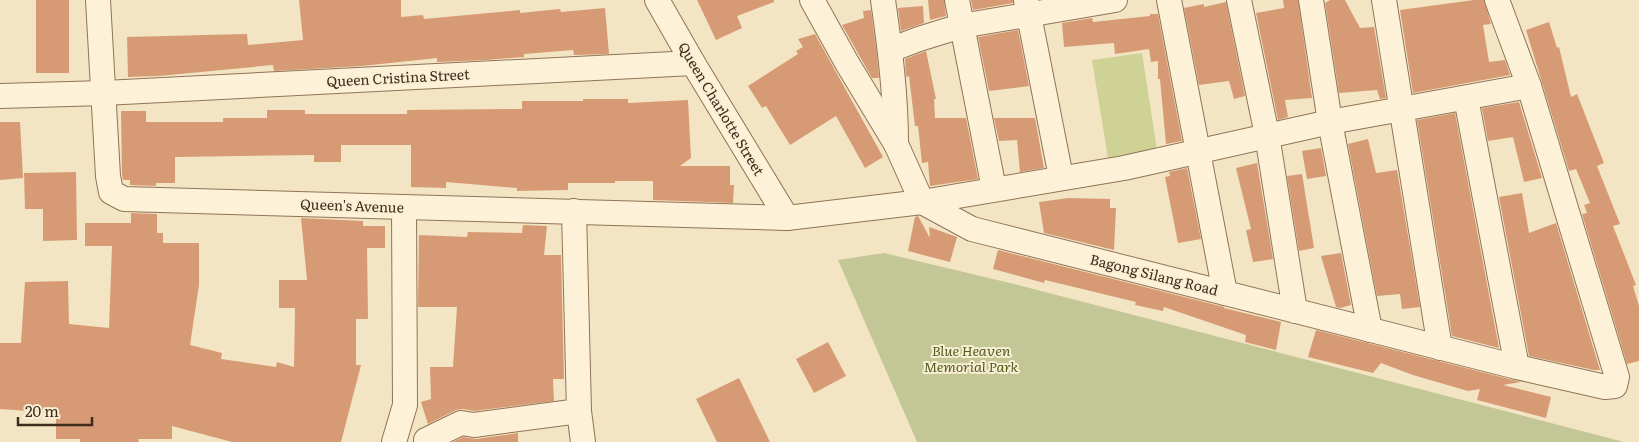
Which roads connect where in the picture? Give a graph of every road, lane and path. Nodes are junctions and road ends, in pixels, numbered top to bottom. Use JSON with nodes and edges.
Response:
{"nodes":[{"id":1,"x":98,"y":0,"type":"edge"},
{"id":2,"x":657,"y":0,"type":"edge"},
{"id":3,"x":812,"y":0,"type":"edge"},
{"id":4,"x":883,"y":0,"type":"edge"},
{"id":5,"x":957,"y":0,"type":"edge"},
{"id":6,"x":1169,"y":0,"type":"edge"},
{"id":7,"x":1239,"y":0,"type":"edge"},
{"id":8,"x":1311,"y":0,"type":"edge"},
{"id":9,"x":1384,"y":0,"type":"edge"},
{"id":10,"x":1497,"y":0,"type":"edge"},
{"id":11,"x":1101,"y":1,"type":"edge"},
{"id":12,"x":1027,"y":7,"type":"edge"},
{"id":13,"x":961,"y":26,"type":"junction"},
{"id":14,"x":890,"y":50,"type":"junction"},
{"id":15,"x":692,"y":63,"type":"junction"},
{"id":16,"x":1529,"y":86,"type":"junction"},
{"id":17,"x":104,"y":93,"type":"junction"},
{"id":18,"x":0,"y":96,"type":"edge"},
{"id":19,"x":1466,"y":98,"type":"junction"},
{"id":20,"x":1401,"y":108,"type":"junction"},
{"id":21,"x":1330,"y":122,"type":"junction"},
{"id":22,"x":1267,"y":135,"type":"junction"},
{"id":23,"x":896,"y":144,"type":"junction"},
{"id":24,"x":1199,"y":152,"type":"junction"},
{"id":25,"x":1061,"y":177,"type":"junction"},
{"id":26,"x":994,"y":189,"type":"junction"},
{"id":27,"x":922,"y":202,"type":"junction"},
{"id":28,"x":404,"y":207,"type":"junction"},
{"id":29,"x":574,"y":211,"type":"junction"},
{"id":30,"x":787,"y":218,"type":"junction"},
{"id":31,"x":1225,"y":293,"type":"junction"},
{"id":32,"x":1295,"y":311,"type":"junction"},
{"id":33,"x":1370,"y":330,"type":"junction"},
{"id":34,"x":1440,"y":348,"type":"junction"},
{"id":35,"x":1517,"y":368,"type":"junction"},
{"id":36,"x":405,"y":405,"type":"junction"},
{"id":37,"x":579,"y":411,"type":"junction"},
{"id":38,"x":427,"y":441,"type":"edge"},
{"id":39,"x":394,"y":442,"type":"edge"},
{"id":40,"x":583,"y":442,"type":"edge"}],
"edges":[{"from":1,"to":17,"type":"street","name":"Queen's Avenue"},
{"from":2,"to":15,"type":"street","name":"Queen Charlotte Street"},
{"from":3,"to":23,"type":"street"},
{"from":4,"to":14,"type":"street"},
{"from":5,"to":13,"type":"street"},
{"from":6,"to":24,"type":"street"},
{"from":7,"to":22,"type":"street"},
{"from":8,"to":21,"type":"street"},
{"from":9,"to":20,"type":"street"},
{"from":10,"to":16,"type":"street"},
{"from":11,"to":12,"type":"street"},
{"from":12,"to":13,"type":"street"},
{"from":12,"to":25,"type":"street"},
{"from":13,"to":14,"type":"street"},
{"from":13,"to":26,"type":"street"},
{"from":14,"to":23,"type":"street"},
{"from":15,"to":17,"type":"street","name":"Queen Cristina Street"},
{"from":15,"to":30,"type":"street","name":"Queen Charlotte Street"},
{"from":16,"to":19,"type":"street","name":"Queen's Avenue"},
{"from":16,"to":35,"type":"street","name":"Bagong Silang Road"},
{"from":17,"to":18,"type":"street","name":"Queen Cristina Street"},
{"from":17,"to":28,"type":"street","name":"Queen's Avenue"},
{"from":19,"to":20,"type":"street","name":"Queen's Avenue"},
{"from":19,"to":35,"type":"street"},
{"from":20,"to":21,"type":"street","name":"Queen's Avenue"},
{"from":20,"to":34,"type":"street"},
{"from":21,"to":22,"type":"street","name":"Queen's Avenue"},
{"from":21,"to":33,"type":"street"},
{"from":22,"to":24,"type":"street","name":"Queen's Avenue"},
{"from":22,"to":32,"type":"street"},
{"from":23,"to":27,"type":"street"},
{"from":24,"to":25,"type":"street","name":"Queen's Avenue"},
{"from":24,"to":31,"type":"street"},
{"from":25,"to":26,"type":"street","name":"Queen's Avenue"},
{"from":26,"to":27,"type":"street","name":"Queen's Avenue"},
{"from":27,"to":30,"type":"street","name":"Queen's Avenue"},
{"from":27,"to":31,"type":"street","name":"Bagong Silang Road"},
{"from":28,"to":29,"type":"street","name":"Queen's Avenue"},
{"from":28,"to":36,"type":"street"},
{"from":29,"to":30,"type":"street","name":"Queen's Avenue"},
{"from":29,"to":37,"type":"street"},
{"from":31,"to":32,"type":"street","name":"Bagong Silang Road"},
{"from":32,"to":33,"type":"street","name":"Bagong Silang Road"},
{"from":33,"to":34,"type":"street","name":"Bagong Silang Road"},
{"from":34,"to":35,"type":"street","name":"Bagong Silang Road"},
{"from":36,"to":38,"type":"street"},
{"from":36,"to":39,"type":"street"},
{"from":37,"to":38,"type":"street"},
{"from":37,"to":40,"type":"street"}]}
